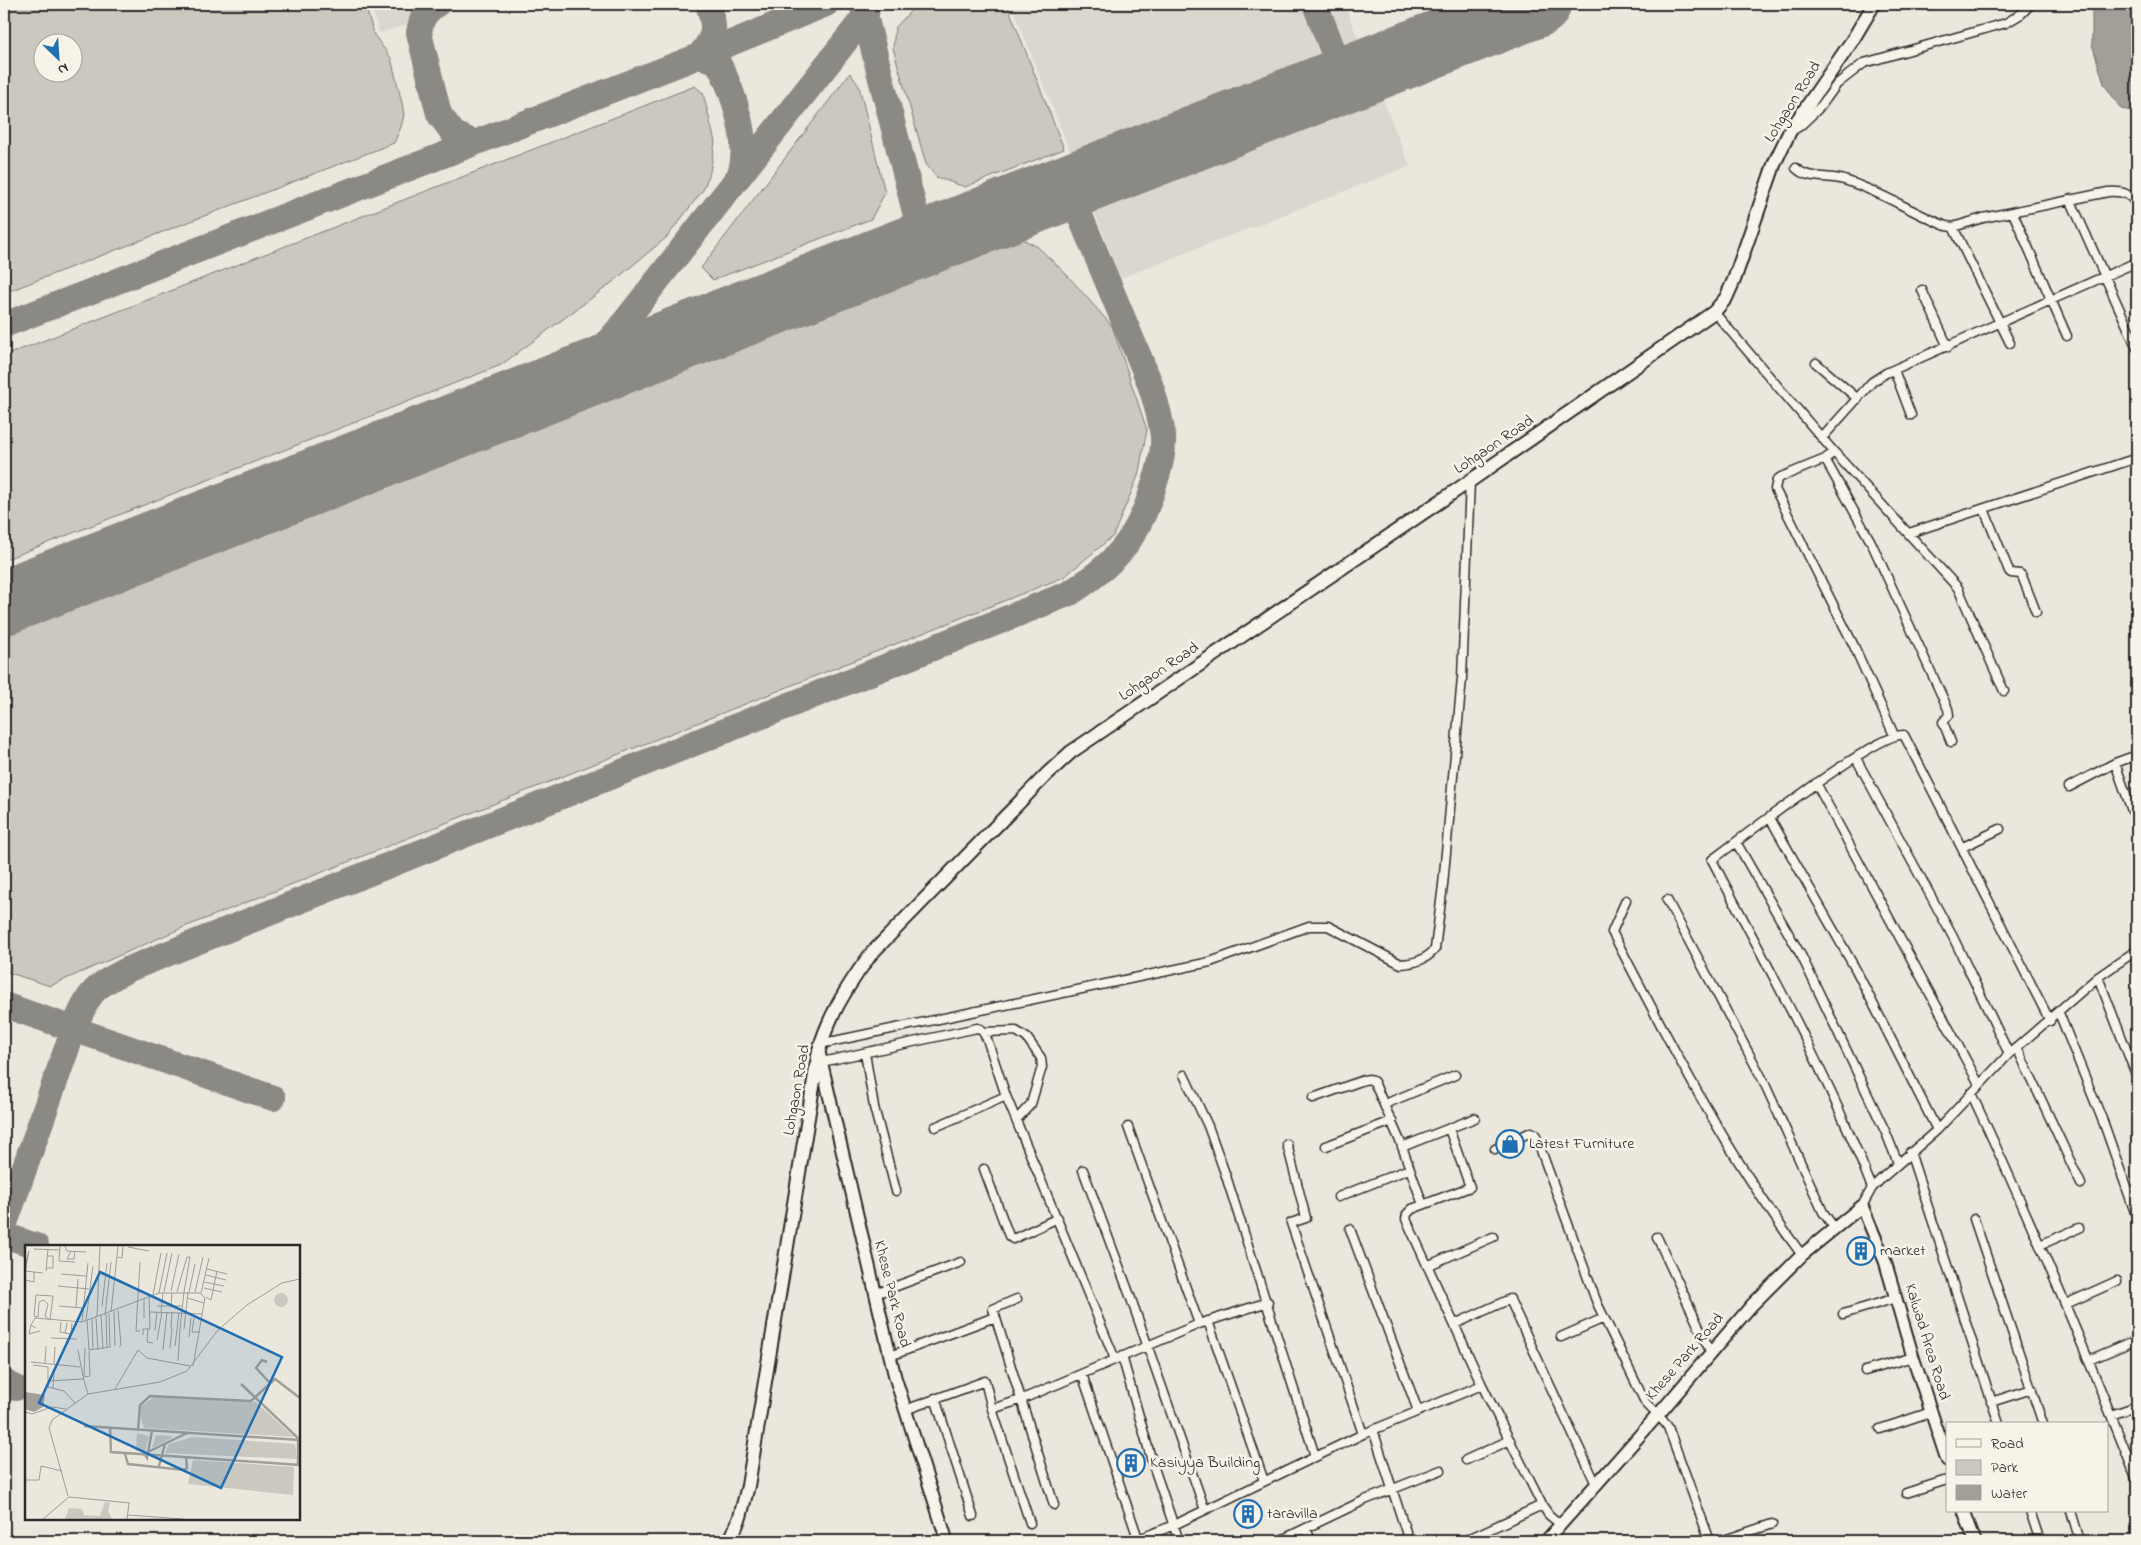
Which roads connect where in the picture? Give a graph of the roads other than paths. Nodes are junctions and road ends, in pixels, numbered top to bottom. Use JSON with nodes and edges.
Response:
{"nodes":[{"id":1,"x":1874,"y":4,"type":"edge"},
{"id":2,"x":2031,"y":4,"type":"edge"},
{"id":3,"x":1790,"y":131,"type":"junction"},
{"id":4,"x":1796,"y":168,"type":"dead end"},
{"id":5,"x":2070,"y":199,"type":"junction"},
{"id":6,"x":2137,"y":206,"type":"edge"},
{"id":7,"x":2013,"y":213,"type":"junction"},
{"id":8,"x":1953,"y":227,"type":"junction"},
{"id":9,"x":2137,"y":262,"type":"edge"},
{"id":10,"x":2106,"y":276,"type":"junction"},
{"id":11,"x":1922,"y":290,"type":"dead end"},
{"id":12,"x":2052,"y":301,"type":"junction"},
{"id":13,"x":1714,"y":312,"type":"junction"},
{"id":14,"x":2001,"y":324,"type":"junction"},
{"id":15,"x":2067,"y":336,"type":"dead end"},
{"id":16,"x":2010,"y":343,"type":"dead end"},
{"id":17,"x":1948,"y":347,"type":"junction"},
{"id":18,"x":2137,"y":348,"type":"edge"},
{"id":19,"x":1816,"y":363,"type":"dead end"},
{"id":20,"x":1894,"y":370,"type":"junction"},
{"id":21,"x":1858,"y":399,"type":"junction"},
{"id":22,"x":1911,"y":415,"type":"dead end"},
{"id":23,"x":1822,"y":438,"type":"junction"},
{"id":24,"x":1834,"y":452,"type":"junction"},
{"id":25,"x":1825,"y":458,"type":"junction"},
{"id":26,"x":2137,"y":458,"type":"edge"},
{"id":27,"x":1470,"y":481,"type":"junction"},
{"id":28,"x":1984,"y":509,"type":"junction"},
{"id":29,"x":1909,"y":533,"type":"junction"},
{"id":30,"x":2036,"y":612,"type":"dead end"},
{"id":31,"x":2004,"y":691,"type":"dead end"},
{"id":32,"x":1894,"y":735,"type":"junction"},
{"id":33,"x":1951,"y":742,"type":"dead end"},
{"id":34,"x":2137,"y":755,"type":"edge"},
{"id":35,"x":1857,"y":757,"type":"junction"},
{"id":36,"x":2115,"y":763,"type":"junction"},
{"id":37,"x":1816,"y":783,"type":"junction"},
{"id":38,"x":2069,"y":787,"type":"dead end"},
{"id":39,"x":2137,"y":816,"type":"edge"},
{"id":40,"x":1770,"y":818,"type":"junction"},
{"id":41,"x":2000,"y":829,"type":"dead end"},
{"id":42,"x":1736,"y":842,"type":"junction"},
{"id":43,"x":1963,"y":847,"type":"junction"},
{"id":44,"x":1626,"y":900,"type":"dead end"},
{"id":45,"x":1667,"y":900,"type":"dead end"},
{"id":46,"x":2137,"y":950,"type":"edge"},
{"id":47,"x":2098,"y":977,"type":"junction"},
{"id":48,"x":2059,"y":1013,"type":"junction"},
{"id":49,"x":2050,"y":1021,"type":"junction"},
{"id":50,"x":983,"y":1032,"type":"junction"},
{"id":51,"x":2017,"y":1048,"type":"junction"},
{"id":52,"x":820,"y":1052,"type":"junction"},
{"id":53,"x":864,"y":1053,"type":"junction"},
{"id":54,"x":2009,"y":1054,"type":"junction"},
{"id":55,"x":1184,"y":1075,"type":"dead end"},
{"id":56,"x":1455,"y":1075,"type":"dead end"},
{"id":57,"x":2137,"y":1077,"type":"edge"},
{"id":58,"x":1979,"y":1084,"type":"junction"},
{"id":59,"x":1971,"y":1093,"type":"junction"},
{"id":60,"x":1006,"y":1096,"type":"junction"},
{"id":61,"x":1313,"y":1098,"type":"dead end"},
{"id":62,"x":1385,"y":1104,"type":"junction"},
{"id":63,"x":1475,"y":1118,"type":"dead end"},
{"id":64,"x":1016,"y":1120,"type":"junction"},
{"id":65,"x":1392,"y":1121,"type":"junction"},
{"id":66,"x":935,"y":1127,"type":"dead end"},
{"id":67,"x":1128,"y":1127,"type":"dead end"},
{"id":68,"x":1449,"y":1128,"type":"junction"},
{"id":69,"x":1937,"y":1130,"type":"junction"},
{"id":70,"x":1287,"y":1144,"type":"dead end"},
{"id":71,"x":1326,"y":1146,"type":"dead end"},
{"id":72,"x":1402,"y":1147,"type":"junction"},
{"id":73,"x":1495,"y":1149,"type":"dead end"},
{"id":74,"x":1910,"y":1152,"type":"junction"},
{"id":75,"x":1898,"y":1163,"type":"junction"},
{"id":76,"x":984,"y":1169,"type":"dead end"},
{"id":77,"x":1409,"y":1169,"type":"junction"},
{"id":78,"x":1082,"y":1170,"type":"dead end"},
{"id":79,"x":2081,"y":1184,"type":"dead end"},
{"id":80,"x":1872,"y":1188,"type":"junction"},
{"id":81,"x":896,"y":1191,"type":"dead end"},
{"id":82,"x":1338,"y":1196,"type":"dead end"},
{"id":83,"x":1423,"y":1205,"type":"junction"},
{"id":84,"x":1862,"y":1206,"type":"junction"},
{"id":85,"x":1058,"y":1218,"type":"junction"},
{"id":86,"x":2137,"y":1218,"type":"edge"},
{"id":87,"x":1974,"y":1219,"type":"dead end"},
{"id":88,"x":2079,"y":1228,"type":"dead end"},
{"id":89,"x":1835,"y":1229,"type":"junction"},
{"id":90,"x":1350,"y":1230,"type":"dead end"},
{"id":91,"x":1657,"y":1236,"type":"dead end"},
{"id":92,"x":1493,"y":1237,"type":"dead end"},
{"id":93,"x":2040,"y":1245,"type":"junction"},
{"id":94,"x":1802,"y":1255,"type":"junction"},
{"id":95,"x":961,"y":1262,"type":"dead end"},
{"id":96,"x":1427,"y":1266,"type":"junction"},
{"id":97,"x":2117,"y":1280,"type":"dead end"},
{"id":98,"x":875,"y":1294,"type":"junction"},
{"id":99,"x":1896,"y":1298,"type":"junction"},
{"id":100,"x":1017,"y":1300,"type":"dead end"},
{"id":101,"x":1268,"y":1302,"type":"junction"},
{"id":102,"x":2066,"y":1304,"type":"junction"},
{"id":103,"x":1843,"y":1314,"type":"dead end"},
{"id":104,"x":995,"y":1317,"type":"junction"},
{"id":105,"x":1604,"y":1318,"type":"junction"},
{"id":106,"x":1208,"y":1322,"type":"junction"},
{"id":107,"x":1199,"y":1324,"type":"junction"},
{"id":108,"x":1455,"y":1324,"type":"junction"},
{"id":109,"x":1561,"y":1337,"type":"dead end"},
{"id":110,"x":2129,"y":1343,"type":"dead end"},
{"id":111,"x":1147,"y":1346,"type":"junction"},
{"id":112,"x":1711,"y":1353,"type":"junction"},
{"id":113,"x":890,"y":1356,"type":"junction"},
{"id":114,"x":1913,"y":1357,"type":"junction"},
{"id":115,"x":1119,"y":1358,"type":"junction"},
{"id":116,"x":2089,"y":1360,"type":"junction"},
{"id":117,"x":1865,"y":1370,"type":"dead end"},
{"id":118,"x":1082,"y":1374,"type":"junction"},
{"id":119,"x":1482,"y":1385,"type":"junction"},
{"id":120,"x":2032,"y":1389,"type":"junction"},
{"id":121,"x":935,"y":1398,"type":"junction"},
{"id":122,"x":1020,"y":1400,"type":"junction"},
{"id":123,"x":1991,"y":1402,"type":"junction"},
{"id":124,"x":2137,"y":1406,"type":"edge"},
{"id":125,"x":992,"y":1409,"type":"junction"},
{"id":126,"x":905,"y":1410,"type":"junction"},
{"id":127,"x":1418,"y":1411,"type":"junction"},
{"id":128,"x":1931,"y":1412,"type":"junction"},
{"id":129,"x":1656,"y":1415,"type":"junction"},
{"id":130,"x":2111,"y":1415,"type":"junction"},
{"id":131,"x":1998,"y":1422,"type":"edge"},
{"id":132,"x":2042,"y":1422,"type":"edge"},
{"id":133,"x":1880,"y":1429,"type":"dead end"},
{"id":134,"x":1373,"y":1430,"type":"junction"},
{"id":135,"x":1363,"y":1434,"type":"junction"},
{"id":136,"x":1510,"y":1440,"type":"junction"},
{"id":137,"x":1315,"y":1456,"type":"junction"},
{"id":138,"x":1946,"y":1457,"type":"edge"},
{"id":139,"x":1466,"y":1460,"type":"dead end"},
{"id":140,"x":1441,"y":1470,"type":"dead end"},
{"id":141,"x":2136,"y":1476,"type":"edge"},
{"id":142,"x":1946,"y":1480,"type":"edge"},
{"id":143,"x":1264,"y":1481,"type":"junction"},
{"id":144,"x":1596,"y":1484,"type":"junction"},
{"id":145,"x":1391,"y":1489,"type":"junction"},
{"id":146,"x":1906,"y":1493,"type":"dead end"},
{"id":147,"x":1054,"y":1505,"type":"dead end"},
{"id":148,"x":1542,"y":1505,"type":"junction"},
{"id":149,"x":1205,"y":1510,"type":"junction"},
{"id":150,"x":1964,"y":1512,"type":"edge"},
{"id":151,"x":2030,"y":1512,"type":"edge"},
{"id":152,"x":2071,"y":1512,"type":"edge"},
{"id":153,"x":973,"y":1516,"type":"dead end"},
{"id":154,"x":1030,"y":1523,"type":"dead end"},
{"id":155,"x":1560,"y":1524,"type":"junction"},
{"id":156,"x":1772,"y":1524,"type":"dead end"},
{"id":157,"x":1174,"y":1525,"type":"junction"},
{"id":158,"x":1306,"y":1528,"type":"junction"},
{"id":159,"x":1971,"y":1540,"type":"edge"},
{"id":160,"x":730,"y":1541,"type":"edge"},
{"id":161,"x":947,"y":1541,"type":"edge"},
{"id":162,"x":1137,"y":1541,"type":"edge"},
{"id":163,"x":1179,"y":1541,"type":"edge"},
{"id":164,"x":1279,"y":1541,"type":"edge"},
{"id":165,"x":1311,"y":1541,"type":"edge"},
{"id":166,"x":1409,"y":1541,"type":"edge"},
{"id":167,"x":1464,"y":1541,"type":"edge"},
{"id":168,"x":1546,"y":1541,"type":"edge"},
{"id":169,"x":1710,"y":1541,"type":"edge"},
{"id":170,"x":1721,"y":1541,"type":"edge"},
{"id":171,"x":2040,"y":1541,"type":"edge"},
{"id":172,"x":2080,"y":1541,"type":"edge"}],
"edges":[{"from":1,"to":3,"type":"main road","name":"Lohgaon Road"},
{"from":2,"to":3,"type":"street"},
{"from":3,"to":13,"type":"main road","name":"Lohgaon Road"},
{"from":4,"to":8,"type":"street"},
{"from":5,"to":6,"type":"street"},
{"from":5,"to":7,"type":"street"},
{"from":5,"to":10,"type":"street"},
{"from":7,"to":8,"type":"street"},
{"from":7,"to":12,"type":"street"},
{"from":8,"to":14,"type":"street"},
{"from":9,"to":10,"type":"street"},
{"from":10,"to":12,"type":"street"},
{"from":10,"to":18,"type":"street"},
{"from":11,"to":17,"type":"street"},
{"from":12,"to":14,"type":"street"},
{"from":12,"to":15,"type":"street"},
{"from":13,"to":23,"type":"street"},
{"from":13,"to":27,"type":"main road","name":"Lohgaon Road"},
{"from":14,"to":16,"type":"street"},
{"from":14,"to":17,"type":"street"},
{"from":17,"to":20,"type":"street"},
{"from":19,"to":21,"type":"street"},
{"from":20,"to":21,"type":"street"},
{"from":20,"to":22,"type":"street"},
{"from":21,"to":23,"type":"street"},
{"from":23,"to":24,"type":"street"},
{"from":24,"to":25,"type":"street"},
{"from":24,"to":29,"type":"street"},
{"from":25,"to":32,"type":"street"},
{"from":25,"to":33,"type":"street"},
{"from":26,"to":28,"type":"street"},
{"from":27,"to":52,"type":"main road","name":"Lohgaon Road"},
{"from":27,"to":52,"type":"street"},
{"from":28,"to":29,"type":"street"},
{"from":28,"to":30,"type":"street"},
{"from":29,"to":31,"type":"street"},
{"from":32,"to":35,"type":"street"},
{"from":32,"to":43,"type":"street"},
{"from":34,"to":36,"type":"street"},
{"from":35,"to":37,"type":"street"},
{"from":35,"to":54,"type":"street"},
{"from":36,"to":38,"type":"street"},
{"from":36,"to":39,"type":"street"},
{"from":37,"to":40,"type":"street"},
{"from":37,"to":58,"type":"street"},
{"from":40,"to":42,"type":"street"},
{"from":40,"to":69,"type":"street"},
{"from":41,"to":43,"type":"street"},
{"from":42,"to":75,"type":"street"},
{"from":42,"to":80,"type":"street"},
{"from":43,"to":49,"type":"street"},
{"from":44,"to":94,"type":"street"},
{"from":45,"to":89,"type":"street"},
{"from":46,"to":47,"type":"street"},
{"from":47,"to":48,"type":"street"},
{"from":47,"to":57,"type":"street"},
{"from":48,"to":49,"type":"street"},
{"from":48,"to":86,"type":"street"},
{"from":49,"to":51,"type":"street"},
{"from":50,"to":53,"type":"street"},
{"from":50,"to":60,"type":"street"},
{"from":50,"to":64,"type":"street"},
{"from":51,"to":54,"type":"street"},
{"from":51,"to":79,"type":"street"},
{"from":52,"to":53,"type":"street"},
{"from":52,"to":98,"type":"street","name":"Khese Park Road"},
{"from":52,"to":160,"type":"main road","name":"Lohgaon Road"},
{"from":53,"to":81,"type":"street"},
{"from":54,"to":58,"type":"street"},
{"from":55,"to":101,"type":"street"},
{"from":56,"to":62,"type":"street"},
{"from":58,"to":59,"type":"street"},
{"from":59,"to":69,"type":"street"},
{"from":59,"to":93,"type":"street"},
{"from":60,"to":64,"type":"street"},
{"from":60,"to":66,"type":"street"},
{"from":61,"to":62,"type":"street"},
{"from":62,"to":65,"type":"street"},
{"from":63,"to":68,"type":"street"},
{"from":64,"to":85,"type":"street"},
{"from":65,"to":71,"type":"street"},
{"from":65,"to":72,"type":"street"},
{"from":67,"to":107,"type":"street"},
{"from":68,"to":72,"type":"street"},
{"from":68,"to":83,"type":"street"},
{"from":69,"to":74,"type":"street"},
{"from":70,"to":135,"type":"street"},
{"from":72,"to":77,"type":"street"},
{"from":73,"to":105,"type":"street"},
{"from":74,"to":75,"type":"street"},
{"from":74,"to":123,"type":"street"},
{"from":75,"to":80,"type":"street"},
{"from":76,"to":85,"type":"street"},
{"from":77,"to":82,"type":"street"},
{"from":77,"to":83,"type":"street"},
{"from":78,"to":111,"type":"street"},
{"from":80,"to":84,"type":"street"},
{"from":83,"to":96,"type":"street"},
{"from":84,"to":89,"type":"street","name":"Khese Park Road"},
{"from":84,"to":99,"type":"street","name":"Kalwad Area Road"},
{"from":85,"to":115,"type":"street"},
{"from":87,"to":120,"type":"street"},
{"from":88,"to":93,"type":"street"},
{"from":89,"to":94,"type":"street","name":"Khese Park Road"},
{"from":90,"to":127,"type":"street"},
{"from":91,"to":112,"type":"street"},
{"from":92,"to":96,"type":"street"},
{"from":93,"to":102,"type":"street"},
{"from":94,"to":112,"type":"street","name":"Khese Park Road"},
{"from":95,"to":98,"type":"street"},
{"from":96,"to":108,"type":"street"},
{"from":97,"to":102,"type":"street"},
{"from":98,"to":113,"type":"street","name":"Khese Park Road"},
{"from":99,"to":103,"type":"street"},
{"from":99,"to":114,"type":"street","name":"Kalwad Area Road"},
{"from":100,"to":104,"type":"street"},
{"from":101,"to":106,"type":"street"},
{"from":101,"to":137,"type":"street"},
{"from":102,"to":116,"type":"street"},
{"from":104,"to":113,"type":"street"},
{"from":104,"to":122,"type":"street"},
{"from":105,"to":109,"type":"street"},
{"from":105,"to":129,"type":"street"},
{"from":106,"to":107,"type":"street"},
{"from":106,"to":143,"type":"street"},
{"from":107,"to":111,"type":"street"},
{"from":108,"to":119,"type":"street"},
{"from":108,"to":144,"type":"street"},
{"from":110,"to":116,"type":"street"},
{"from":111,"to":115,"type":"street"},
{"from":111,"to":149,"type":"street"},
{"from":112,"to":129,"type":"street","name":"Khese Park Road"},
{"from":113,"to":126,"type":"street","name":"Khese Park Road"},
{"from":114,"to":117,"type":"street"},
{"from":114,"to":128,"type":"street","name":"Kalwad Area Road"},
{"from":115,"to":118,"type":"street"},
{"from":115,"to":157,"type":"street"},
{"from":116,"to":130,"type":"street"},
{"from":118,"to":122,"type":"street"},
{"from":118,"to":162,"type":"street"},
{"from":119,"to":127,"type":"street"},
{"from":119,"to":136,"type":"street"},
{"from":120,"to":123,"type":"street"},
{"from":120,"to":132,"type":"street"},
{"from":121,"to":125,"type":"street"},
{"from":121,"to":126,"type":"street"},
{"from":121,"to":153,"type":"street"},
{"from":122,"to":125,"type":"street"},
{"from":122,"to":147,"type":"street"},
{"from":123,"to":131,"type":"street"},
{"from":124,"to":130,"type":"street"},
{"from":125,"to":154,"type":"street"},
{"from":126,"to":161,"type":"street","name":"Khese Park Road"},
{"from":127,"to":134,"type":"street"},
{"from":128,"to":133,"type":"street"},
{"from":128,"to":138,"type":"street","name":"Kalwad Area Road"},
{"from":129,"to":144,"type":"street","name":"Khese Park Road"},
{"from":129,"to":169,"type":"street"},
{"from":130,"to":141,"type":"street"},
{"from":134,"to":135,"type":"street"},
{"from":134,"to":145,"type":"street"},
{"from":135,"to":137,"type":"street"},
{"from":136,"to":139,"type":"street"},
{"from":136,"to":148,"type":"street"},
{"from":137,"to":143,"type":"street"},
{"from":140,"to":145,"type":"street"},
{"from":142,"to":146,"type":"street"},
{"from":143,"to":149,"type":"street"},
{"from":144,"to":155,"type":"street","name":"Khese Park Road"},
{"from":145,"to":158,"type":"street"},
{"from":145,"to":166,"type":"street"},
{"from":148,"to":155,"type":"street"},
{"from":148,"to":167,"type":"street"},
{"from":149,"to":157,"type":"street"},
{"from":150,"to":159,"type":"street"},
{"from":151,"to":171,"type":"street"},
{"from":152,"to":172,"type":"street"},
{"from":155,"to":168,"type":"street","name":"Khese Park Road"},
{"from":156,"to":170,"type":"street"},
{"from":157,"to":162,"type":"street"},
{"from":157,"to":163,"type":"street"},
{"from":158,"to":164,"type":"street"},
{"from":158,"to":165,"type":"street"}]}
